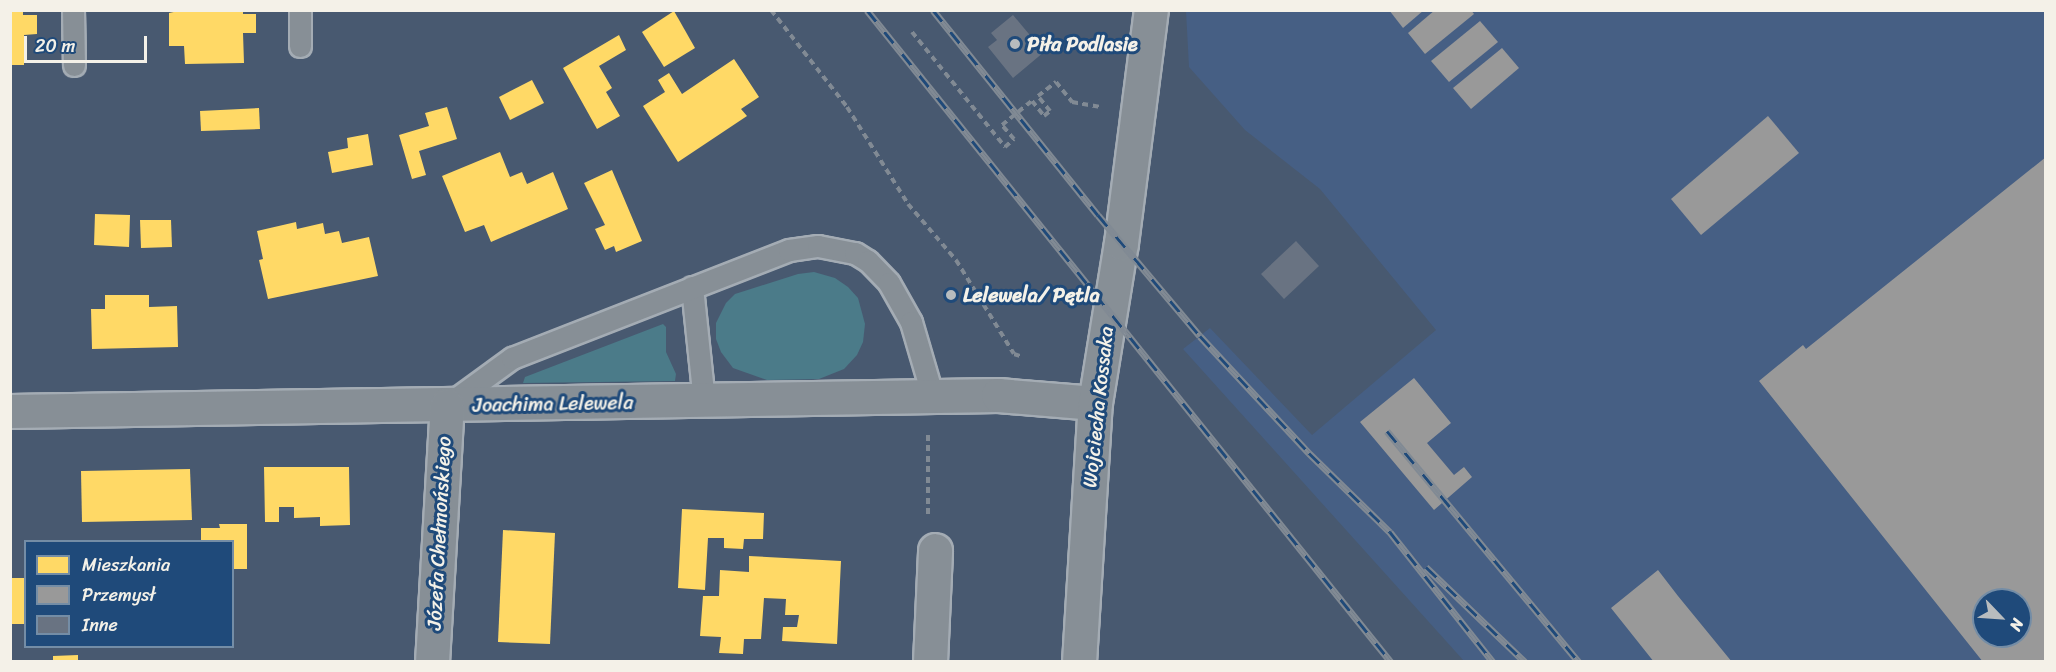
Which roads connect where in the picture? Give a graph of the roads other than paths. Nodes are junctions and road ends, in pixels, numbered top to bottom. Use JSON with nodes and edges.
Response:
{"nodes":[{"id":1,"x":73,"y":10,"type":"edge"},
{"id":2,"x":300,"y":10,"type":"edge"},
{"id":3,"x":1151,"y":10,"type":"edge"},
{"id":4,"x":300,"y":46,"type":"dead end"},
{"id":5,"x":74,"y":65,"type":"dead end"},
{"id":6,"x":692,"y":287,"type":"junction"},
{"id":7,"x":704,"y":401,"type":"junction"},
{"id":8,"x":1095,"y":403,"type":"junction"},
{"id":9,"x":447,"y":405,"type":"junction"},
{"id":10,"x":931,"y":410,"type":"junction"},
{"id":11,"x":10,"y":411,"type":"edge"},
{"id":12,"x":935,"y":550,"type":"road end"},
{"id":13,"x":432,"y":662,"type":"edge"},
{"id":14,"x":930,"y":662,"type":"edge"},
{"id":15,"x":1079,"y":662,"type":"edge"}],
"edges":[{"from":1,"to":5,"type":"lane"},
{"from":2,"to":4,"type":"lane"},
{"from":3,"to":8,"type":"street","name":"Wojciecha Kossaka"},
{"from":6,"to":7,"type":"lane"},
{"from":6,"to":9,"type":"lane"},
{"from":6,"to":10,"type":"lane"},
{"from":7,"to":9,"type":"street","name":"Joachima Lelewela"},
{"from":7,"to":10,"type":"street","name":"Joachima Lelewela"},
{"from":8,"to":10,"type":"street","name":"Joachima Lelewela"},
{"from":8,"to":15,"type":"street","name":"Wojciecha Kossaka"},
{"from":9,"to":11,"type":"street","name":"Joachima Lelewela"},
{"from":9,"to":13,"type":"street","name":"Józefa Chełmońskiego"},
{"from":12,"to":14,"type":"street"}]}
